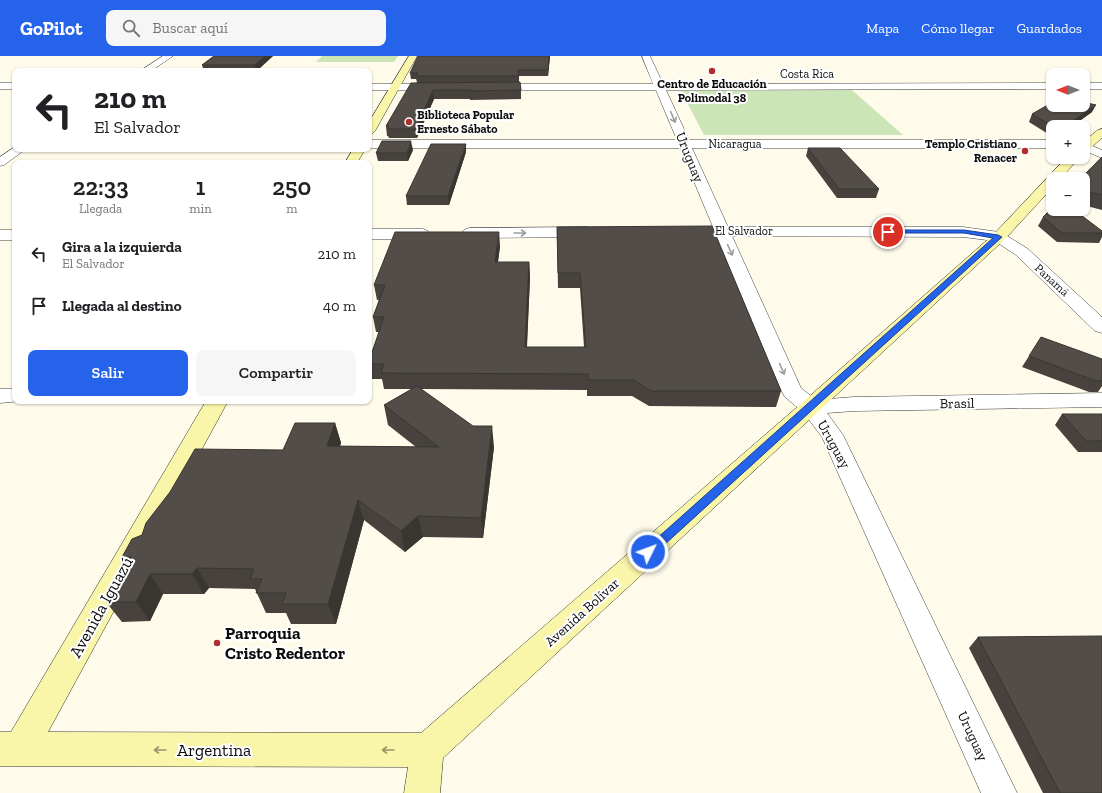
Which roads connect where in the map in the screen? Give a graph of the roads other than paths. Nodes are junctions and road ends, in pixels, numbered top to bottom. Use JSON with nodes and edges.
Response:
{"nodes":[{"id":1,"x":169,"y":56,"type":"edge"},
{"id":2,"x":412,"y":56,"type":"edge"},
{"id":3,"x":646,"y":56,"type":"edge"},
{"id":4,"x":150,"y":68,"type":"edge"},
{"id":5,"x":0,"y":86,"type":"edge"},
{"id":6,"x":12,"y":86,"type":"edge"},
{"id":7,"x":1046,"y":86,"type":"edge"},
{"id":8,"x":1090,"y":86,"type":"edge"},
{"id":9,"x":1102,"y":86,"type":"edge"},
{"id":10,"x":372,"y":87,"type":"edge"},
{"id":11,"x":394,"y":87,"type":"junction"},
{"id":12,"x":449,"y":87,"type":"edge"},
{"id":13,"x":480,"y":87,"type":"edge"},
{"id":14,"x":660,"y":87,"type":"junction"},
{"id":15,"x":372,"y":126,"type":"edge"},
{"id":16,"x":1102,"y":132,"type":"edge"},
{"id":17,"x":1090,"y":142,"type":"edge"},
{"id":18,"x":372,"y":144,"type":"edge"},
{"id":19,"x":683,"y":144,"type":"junction"},
{"id":20,"x":1046,"y":144,"type":"edge"},
{"id":21,"x":1090,"y":149,"type":"edge"},
{"id":22,"x":15,"y":152,"type":"edge"},
{"id":23,"x":1102,"y":154,"type":"edge"},
{"id":24,"x":0,"y":162,"type":"edge"},
{"id":25,"x":1067,"y":164,"type":"edge"},
{"id":26,"x":1060,"y":172,"type":"edge"},
{"id":27,"x":1046,"y":186,"type":"edge"},
{"id":28,"x":722,"y":231,"type":"junction"},
{"id":29,"x":604,"y":232,"type":"edge"},
{"id":30,"x":698,"y":232,"type":"edge"},
{"id":31,"x":372,"y":234,"type":"edge"},
{"id":32,"x":440,"y":234,"type":"edge"},
{"id":33,"x":455,"y":234,"type":"edge"},
{"id":34,"x":0,"y":235,"type":"edge"},
{"id":35,"x":12,"y":235,"type":"edge"},
{"id":36,"x":998,"y":237,"type":"junction"},
{"id":37,"x":1102,"y":327,"type":"edge"},
{"id":38,"x":0,"y":396,"type":"edge"},
{"id":39,"x":12,"y":396,"type":"edge"},
{"id":40,"x":1102,"y":400,"type":"edge"},
{"id":41,"x":214,"y":404,"type":"edge"},
{"id":42,"x":811,"y":407,"type":"junction"},
{"id":43,"x":10,"y":749,"type":"edge"},
{"id":44,"x":427,"y":750,"type":"junction"},
{"id":45,"x":422,"y":793,"type":"edge"},
{"id":46,"x":1000,"y":793,"type":"edge"}],
"edges":[{"from":1,"to":4,"type":"street"},
{"from":2,"to":11,"type":"main road"},
{"from":3,"to":14,"type":"street","name":"Uruguay"},
{"from":5,"to":6,"type":"street"},
{"from":7,"to":14,"type":"street","name":"Costa Rica"},
{"from":8,"to":9,"type":"street"},
{"from":10,"to":11,"type":"street"},
{"from":11,"to":12,"type":"street"},
{"from":11,"to":15,"type":"main road"},
{"from":13,"to":14,"type":"street","name":"Costa Rica"},
{"from":14,"to":19,"type":"street","name":"Uruguay","one_way":true},
{"from":16,"to":17,"type":"main road"},
{"from":18,"to":19,"type":"street","name":"Nicaragua"},
{"from":19,"to":20,"type":"street","name":"Nicaragua"},
{"from":19,"to":28,"type":"street","name":"Uruguay"},
{"from":21,"to":23,"type":"street"},
{"from":22,"to":24,"type":"street"},
{"from":25,"to":26,"type":"main road","name":"Avenida Bolívar"},
{"from":27,"to":36,"type":"main road","name":"Avenida Bolívar"},
{"from":28,"to":30,"type":"street","name":"El Salvador"},
{"from":28,"to":36,"type":"street","name":"El Salvador"},
{"from":28,"to":42,"type":"street","name":"Uruguay","one_way":true},
{"from":33,"to":29,"type":"street","one_way":true},
{"from":31,"to":32,"type":"street"},
{"from":34,"to":35,"type":"street"},
{"from":36,"to":37,"type":"street","name":"Panamá"},
{"from":36,"to":42,"type":"main road","name":"Avenida Bolívar"},
{"from":38,"to":39,"type":"street"},
{"from":40,"to":42,"type":"street","name":"Brasil"},
{"from":41,"to":43,"type":"main road","name":"Avenida Iguazú"},
{"from":42,"to":44,"type":"main road","name":"Avenida Bolívar"},
{"from":42,"to":46,"type":"street","name":"Uruguay"},
{"from":44,"to":43,"type":"main road","name":"Argentina","one_way":true},
{"from":44,"to":45,"type":"main road"}]}
